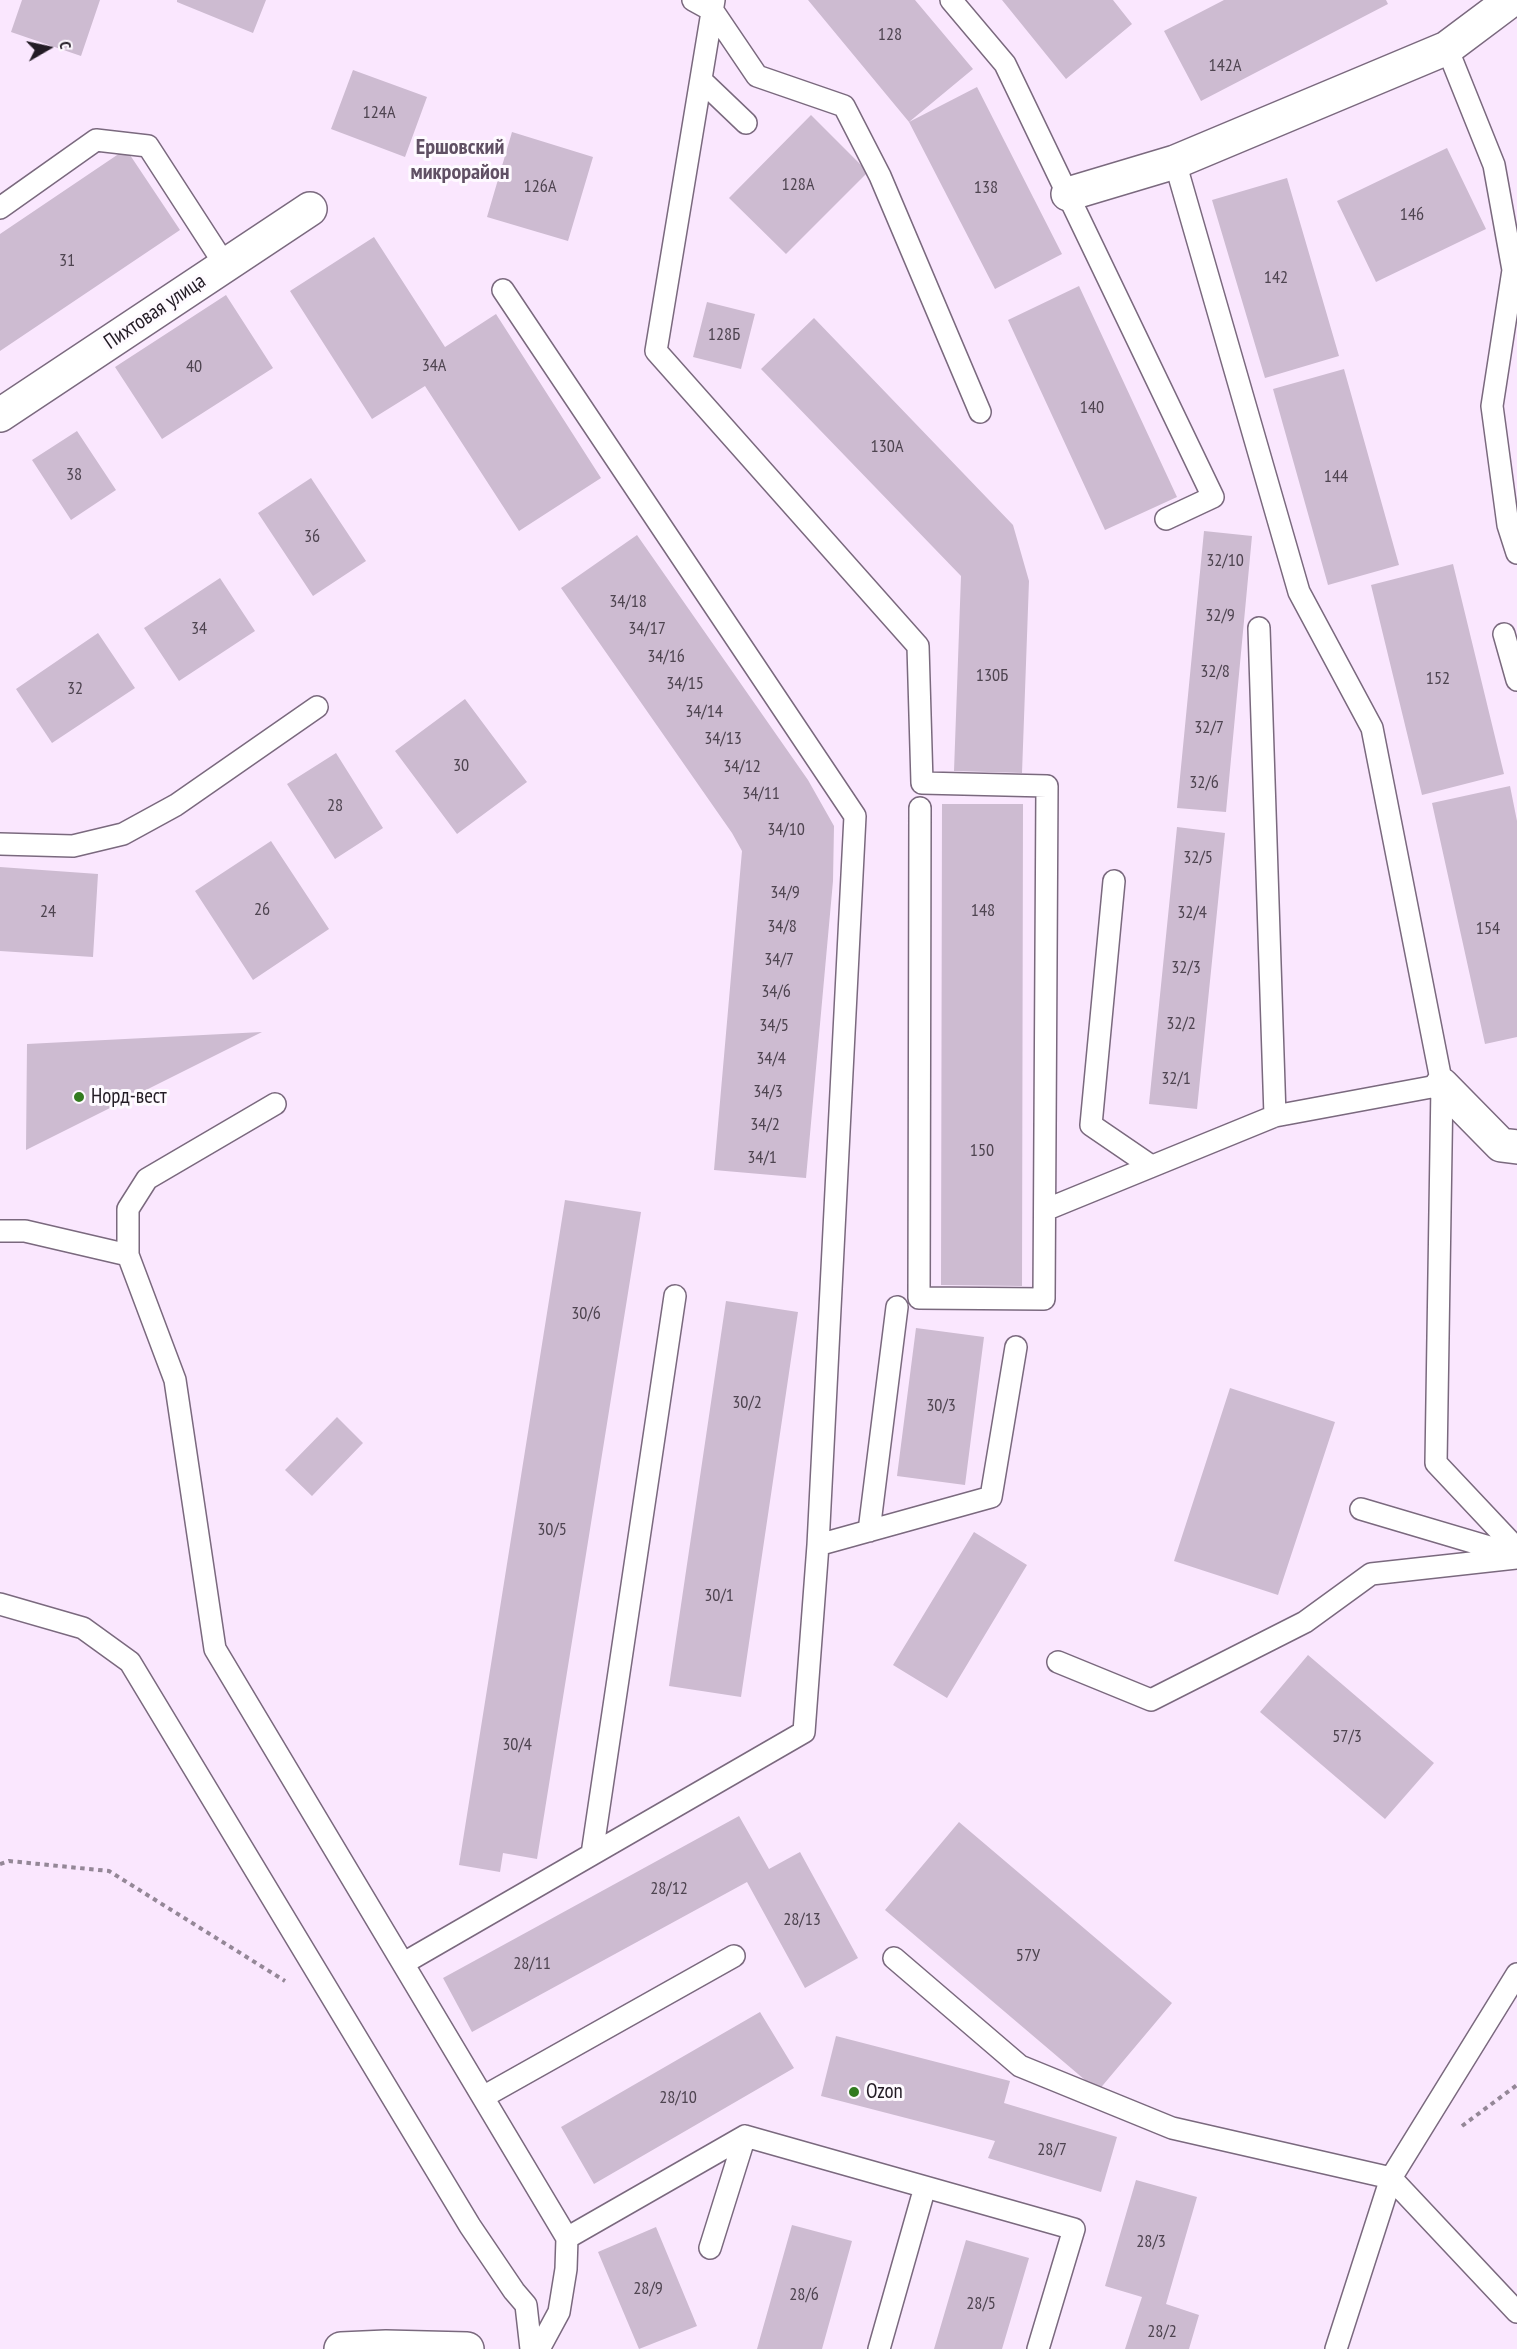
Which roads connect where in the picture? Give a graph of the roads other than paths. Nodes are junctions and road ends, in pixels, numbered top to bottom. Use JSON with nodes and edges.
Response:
{"nodes":[{"id":1,"x":693,"y":0,"type":"edge"},
{"id":2,"x":951,"y":0,"type":"edge"},
{"id":3,"x":1505,"y":2,"type":"edge"},
{"id":4,"x":713,"y":6,"type":"edge"},
{"id":5,"x":1447,"y":48,"type":"junction"},
{"id":6,"x":701,"y":80,"type":"junction"},
{"id":7,"x":746,"y":123,"type":"dead end"},
{"id":8,"x":1175,"y":162,"type":"junction"},
{"id":9,"x":1068,"y":194,"type":"junction"},
{"id":10,"x":0,"y":208,"type":"edge"},
{"id":11,"x":309,"y":209,"type":"dead end"},
{"id":12,"x":225,"y":265,"type":"junction"},
{"id":13,"x":503,"y":290,"type":"dead end"},
{"id":14,"x":980,"y":412,"type":"dead end"},
{"id":15,"x":0,"y":415,"type":"edge"},
{"id":16,"x":1166,"y":519,"type":"dead end"},
{"id":17,"x":1517,"y":553,"type":"edge"},
{"id":18,"x":1259,"y":628,"type":"dead end"},
{"id":19,"x":1504,"y":634,"type":"dead end"},
{"id":20,"x":1517,"y":680,"type":"edge"},
{"id":21,"x":317,"y":707,"type":"dead end"},
{"id":22,"x":920,"y":808,"type":"dead end"},
{"id":23,"x":0,"y":844,"type":"edge"},
{"id":24,"x":1114,"y":880,"type":"dead end"},
{"id":25,"x":1442,"y":1085,"type":"junction"},
{"id":26,"x":275,"y":1104,"type":"dead end"},
{"id":27,"x":1275,"y":1116,"type":"junction"},
{"id":28,"x":1517,"y":1147,"type":"edge"},
{"id":29,"x":1151,"y":1167,"type":"junction"},
{"id":30,"x":1045,"y":1210,"type":"junction"},
{"id":31,"x":0,"y":1231,"type":"edge"},
{"id":32,"x":129,"y":1255,"type":"junction"},
{"id":33,"x":675,"y":1296,"type":"dead end"},
{"id":34,"x":897,"y":1307,"type":"dead end"},
{"id":35,"x":1016,"y":1347,"type":"dead end"},
{"id":36,"x":1361,"y":1509,"type":"dead end"},
{"id":37,"x":869,"y":1531,"type":"junction"},
{"id":38,"x":818,"y":1545,"type":"junction"},
{"id":39,"x":1517,"y":1549,"type":"edge"},
{"id":40,"x":1517,"y":1556,"type":"edge"},
{"id":41,"x":0,"y":1604,"type":"edge"},
{"id":42,"x":1058,"y":1662,"type":"dead end"},
{"id":43,"x":592,"y":1854,"type":"junction"},
{"id":44,"x":734,"y":1956,"type":"dead end"},
{"id":45,"x":894,"y":1958,"type":"dead end"},
{"id":46,"x":404,"y":1963,"type":"junction"},
{"id":47,"x":1517,"y":1974,"type":"edge"},
{"id":48,"x":483,"y":2097,"type":"junction"},
{"id":49,"x":745,"y":2136,"type":"junction"},
{"id":50,"x":1391,"y":2178,"type":"junction"},
{"id":51,"x":925,"y":2187,"type":"junction"},
{"id":52,"x":567,"y":2238,"type":"junction"},
{"id":53,"x":710,"y":2247,"type":"dead end"},
{"id":54,"x":1517,"y":2312,"type":"edge"},
{"id":55,"x":341,"y":2349,"type":"edge"},
{"id":56,"x":467,"y":2349,"type":"edge"},
{"id":57,"x":531,"y":2349,"type":"edge"},
{"id":58,"x":539,"y":2349,"type":"edge"},
{"id":59,"x":879,"y":2349,"type":"edge"},
{"id":60,"x":1038,"y":2349,"type":"edge"},
{"id":61,"x":1336,"y":2349,"type":"edge"}],
"edges":[{"from":1,"to":4,"type":"lane"},
{"from":2,"to":9,"type":"lane"},
{"from":3,"to":5,"type":"street"},
{"from":4,"to":6,"type":"lane"},
{"from":4,"to":14,"type":"lane"},
{"from":5,"to":8,"type":"street"},
{"from":5,"to":17,"type":"lane"},
{"from":6,"to":7,"type":"lane"},
{"from":6,"to":30,"type":"lane"},
{"from":8,"to":9,"type":"street"},
{"from":8,"to":25,"type":"lane"},
{"from":9,"to":16,"type":"lane"},
{"from":10,"to":12,"type":"lane"},
{"from":11,"to":12,"type":"street","name":"Пихтовая улица"},
{"from":12,"to":15,"type":"street","name":"Пихтовая улица"},
{"from":13,"to":38,"type":"lane"},
{"from":18,"to":27,"type":"lane"},
{"from":19,"to":20,"type":"lane"},
{"from":21,"to":23,"type":"lane"},
{"from":22,"to":30,"type":"lane"},
{"from":24,"to":29,"type":"lane"},
{"from":25,"to":27,"type":"lane"},
{"from":25,"to":28,"type":"street"},
{"from":25,"to":39,"type":"lane"},
{"from":26,"to":32,"type":"lane"},
{"from":27,"to":29,"type":"lane"},
{"from":29,"to":30,"type":"lane"},
{"from":31,"to":32,"type":"lane"},
{"from":32,"to":46,"type":"lane"},
{"from":33,"to":43,"type":"lane"},
{"from":34,"to":37,"type":"lane"},
{"from":35,"to":37,"type":"lane"},
{"from":36,"to":40,"type":"lane"},
{"from":37,"to":38,"type":"lane"},
{"from":38,"to":43,"type":"lane"},
{"from":40,"to":42,"type":"lane"},
{"from":41,"to":57,"type":"lane"},
{"from":43,"to":46,"type":"lane"},
{"from":44,"to":48,"type":"lane"},
{"from":45,"to":50,"type":"lane"},
{"from":46,"to":48,"type":"lane"},
{"from":47,"to":50,"type":"lane"},
{"from":48,"to":52,"type":"lane"},
{"from":49,"to":51,"type":"lane"},
{"from":49,"to":52,"type":"lane"},
{"from":49,"to":53,"type":"lane"},
{"from":50,"to":54,"type":"lane"},
{"from":50,"to":61,"type":"lane"},
{"from":51,"to":59,"type":"lane"},
{"from":51,"to":60,"type":"lane"},
{"from":52,"to":58,"type":"lane"},
{"from":55,"to":56,"type":"street"}]}
